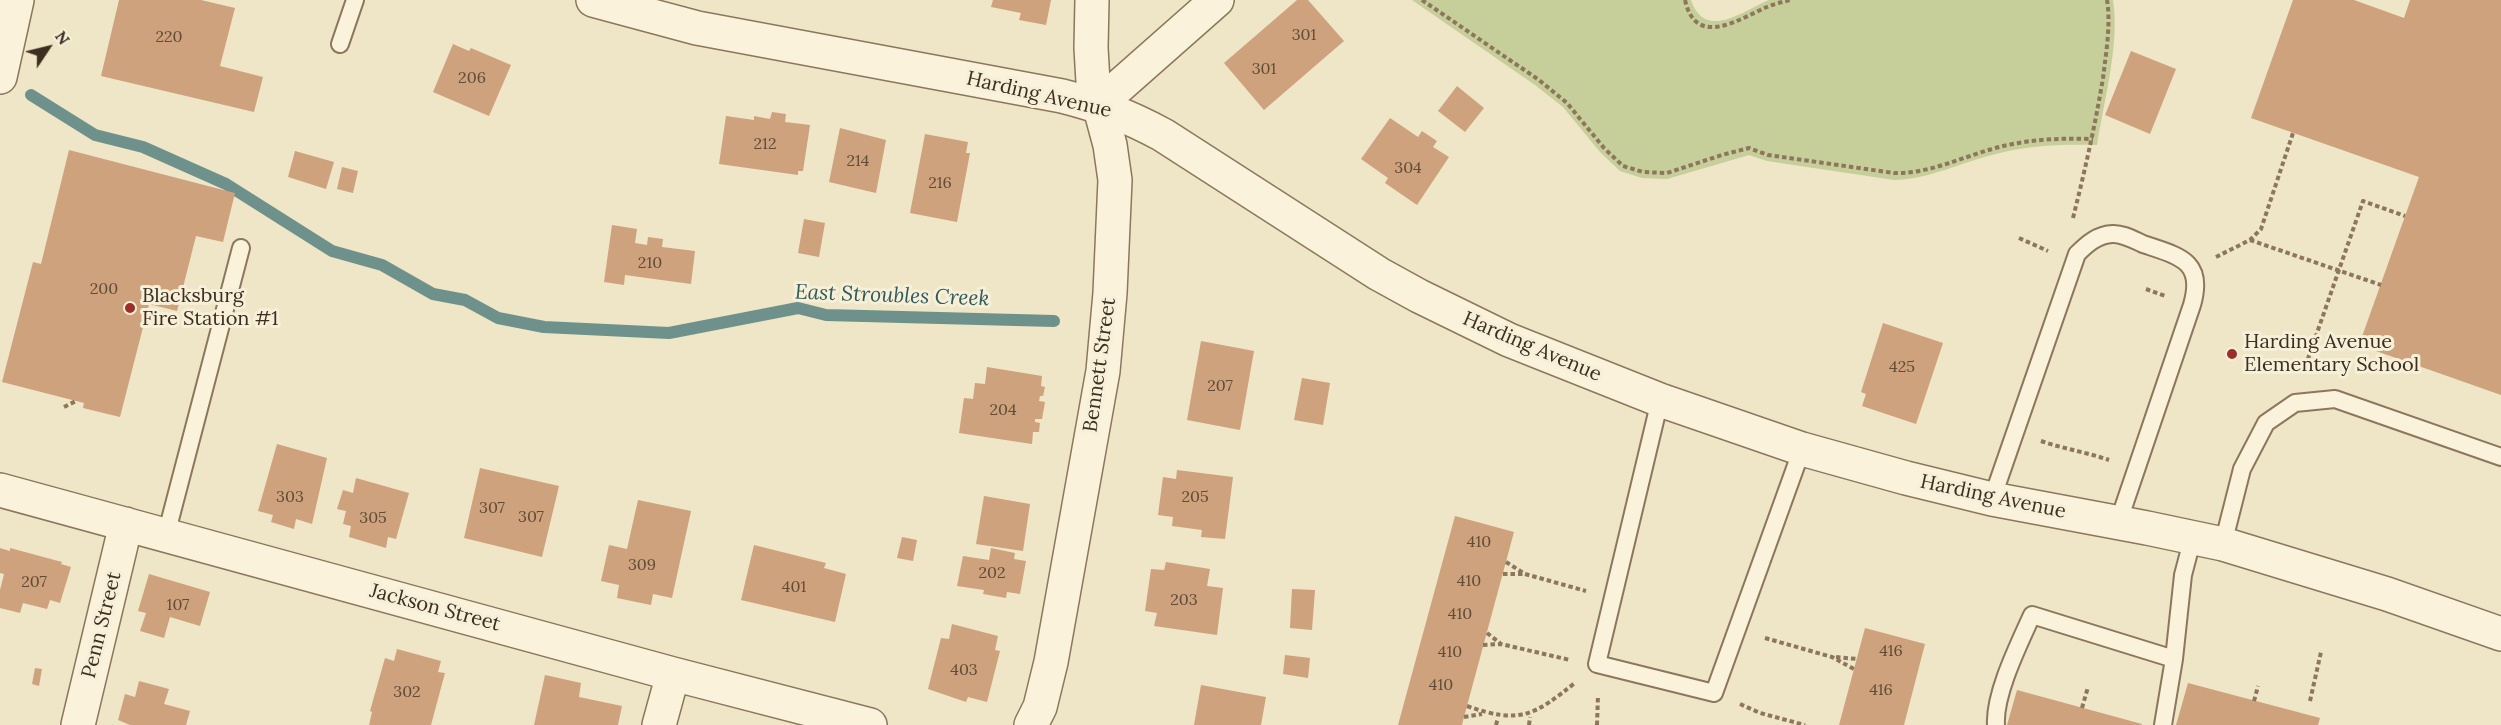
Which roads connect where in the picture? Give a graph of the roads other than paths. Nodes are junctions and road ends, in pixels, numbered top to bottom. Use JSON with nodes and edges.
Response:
{"nodes":[{"id":1,"x":17,"y":0,"type":"edge"},
{"id":2,"x":355,"y":0,"type":"edge"},
{"id":3,"x":593,"y":0,"type":"edge"},
{"id":4,"x":1092,"y":0,"type":"edge"},
{"id":5,"x":1217,"y":0,"type":"edge"},
{"id":6,"x":340,"y":44,"type":"dead end"},
{"id":7,"x":0,"y":77,"type":"edge"},
{"id":8,"x":1098,"y":105,"type":"junction"},
{"id":9,"x":241,"y":248,"type":"dead end"},
{"id":10,"x":1660,"y":400,"type":"junction"},
{"id":11,"x":1802,"y":449,"type":"junction"},
{"id":12,"x":2501,"y":457,"type":"edge"},
{"id":13,"x":0,"y":490,"type":"edge"},
{"id":14,"x":1992,"y":499,"type":"junction"},
{"id":15,"x":2118,"y":523,"type":"junction"},
{"id":16,"x":126,"y":524,"type":"junction"},
{"id":17,"x":166,"y":535,"type":"junction"},
{"id":18,"x":2208,"y":541,"type":"junction"},
{"id":19,"x":2501,"y":634,"type":"edge"},
{"id":20,"x":2174,"y":659,"type":"junction"},
{"id":21,"x":673,"y":674,"type":"junction"},
{"id":22,"x":78,"y":725,"type":"edge"},
{"id":23,"x":659,"y":725,"type":"edge"},
{"id":24,"x":870,"y":725,"type":"edge"},
{"id":25,"x":1031,"y":725,"type":"edge"},
{"id":26,"x":1996,"y":725,"type":"edge"},
{"id":27,"x":2163,"y":725,"type":"edge"}],
"edges":[{"from":1,"to":7,"type":"street"},
{"from":2,"to":6,"type":"lane"},
{"from":3,"to":8,"type":"street","name":"Harding Avenue"},
{"from":4,"to":8,"type":"street","name":"Bennett Street"},
{"from":5,"to":8,"type":"street"},
{"from":8,"to":10,"type":"street","name":"Harding Avenue"},
{"from":8,"to":25,"type":"street","name":"Bennett Street"},
{"from":9,"to":17,"type":"lane"},
{"from":10,"to":11,"type":"street","name":"Harding Avenue"},
{"from":10,"to":11,"type":"lane"},
{"from":11,"to":14,"type":"street","name":"Harding Avenue"},
{"from":12,"to":18,"type":"lane"},
{"from":13,"to":16,"type":"street","name":"Jackson Street"},
{"from":14,"to":15,"type":"street","name":"Harding Avenue"},
{"from":14,"to":15,"type":"lane"},
{"from":15,"to":18,"type":"street","name":"Harding Avenue"},
{"from":16,"to":17,"type":"street","name":"Jackson Street"},
{"from":16,"to":22,"type":"street","name":"Penn Street"},
{"from":17,"to":21,"type":"street","name":"Jackson Street"},
{"from":18,"to":19,"type":"street","name":"Harding Avenue"},
{"from":18,"to":20,"type":"lane"},
{"from":20,"to":26,"type":"lane"},
{"from":20,"to":27,"type":"lane"},
{"from":21,"to":23,"type":"street"},
{"from":21,"to":24,"type":"street","name":"Jackson Street"}]}
